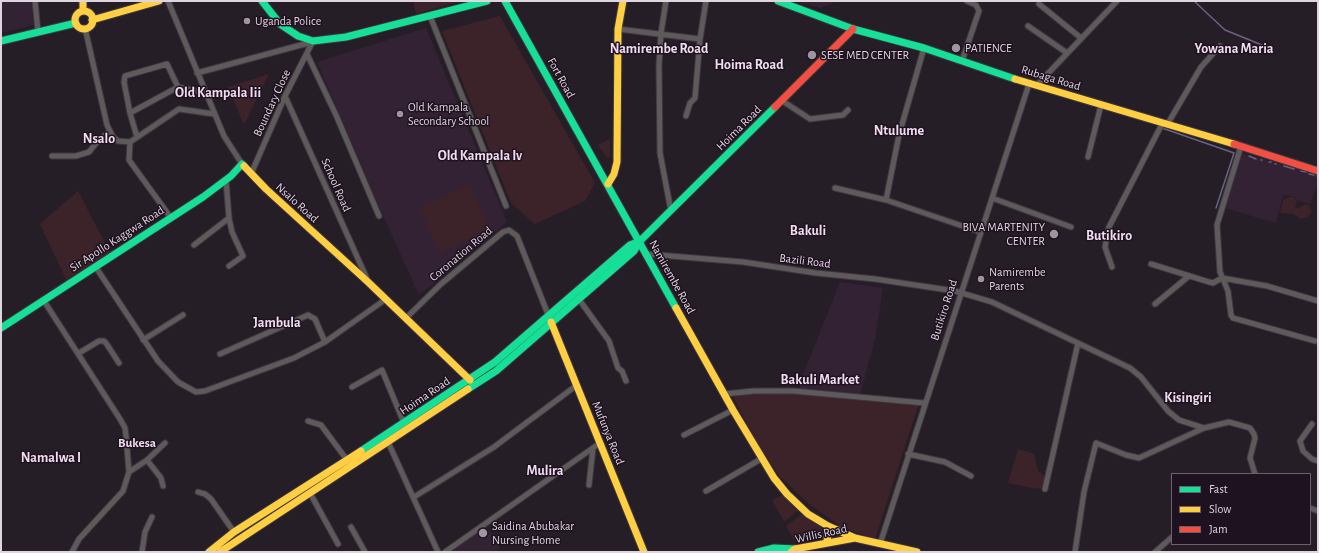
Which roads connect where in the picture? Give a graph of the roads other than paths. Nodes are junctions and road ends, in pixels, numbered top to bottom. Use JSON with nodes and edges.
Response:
{"nodes":[{"id":1,"x":35,"y":1,"type":"edge"},
{"id":2,"x":83,"y":1,"type":"edge"},
{"id":3,"x":159,"y":1,"type":"edge"},
{"id":4,"x":168,"y":1,"type":"edge"},
{"id":5,"x":262,"y":1,"type":"edge"},
{"id":6,"x":487,"y":1,"type":"edge"},
{"id":7,"x":505,"y":1,"type":"edge"},
{"id":8,"x":623,"y":1,"type":"edge"},
{"id":9,"x":666,"y":1,"type":"edge"},
{"id":10,"x":706,"y":1,"type":"edge"},
{"id":11,"x":778,"y":1,"type":"edge"},
{"id":12,"x":967,"y":1,"type":"edge"},
{"id":13,"x":1117,"y":1,"type":"edge"},
{"id":14,"x":1039,"y":4,"type":"dead end"},
{"id":15,"x":83,"y":11,"type":"junction"},
{"id":16,"x":430,"y":16,"type":"junction"},
{"id":17,"x":92,"y":20,"type":"junction"},
{"id":18,"x":76,"y":22,"type":"junction"},
{"id":19,"x":1028,"y":26,"type":"dead end"},
{"id":20,"x":85,"y":28,"type":"junction"},
{"id":21,"x":618,"y":29,"type":"junction"},
{"id":22,"x":853,"y":29,"type":"junction"},
{"id":23,"x":38,"y":32,"type":"junction"},
{"id":24,"x":661,"y":33,"type":"junction"},
{"id":25,"x":1081,"y":38,"type":"junction"},
{"id":26,"x":700,"y":39,"type":"junction"},
{"id":27,"x":1,"y":41,"type":"edge"},
{"id":28,"x":313,"y":41,"type":"junction"},
{"id":29,"x":1220,"y":46,"type":"dead end"},
{"id":30,"x":924,"y":48,"type":"junction"},
{"id":31,"x":1067,"y":52,"type":"junction"},
{"id":32,"x":307,"y":54,"type":"junction"},
{"id":33,"x":962,"y":61,"type":"junction"},
{"id":34,"x":197,"y":73,"type":"junction"},
{"id":35,"x":1033,"y":84,"type":"junction"},
{"id":36,"x":178,"y":87,"type":"junction"},
{"id":37,"x":205,"y":93,"type":"junction"},
{"id":38,"x":286,"y":96,"type":"junction"},
{"id":39,"x":781,"y":100,"type":"junction"},
{"id":40,"x":1101,"y":105,"type":"junction"},
{"id":41,"x":848,"y":110,"type":"dead end"},
{"id":42,"x":130,"y":114,"type":"junction"},
{"id":43,"x":214,"y":114,"type":"junction"},
{"id":44,"x":686,"y":116,"type":"dead end"},
{"id":45,"x":1164,"y":125,"type":"junction"},
{"id":46,"x":109,"y":132,"type":"junction"},
{"id":47,"x":137,"y":137,"type":"junction"},
{"id":48,"x":130,"y":142,"type":"junction"},
{"id":49,"x":1241,"y":146,"type":"junction"},
{"id":50,"x":52,"y":156,"type":"dead end"},
{"id":51,"x":1088,"y":156,"type":"dead end"},
{"id":52,"x":242,"y":164,"type":"junction"},
{"id":53,"x":598,"y":165,"type":"junction"},
{"id":54,"x":1318,"y":171,"type":"edge"},
{"id":55,"x":251,"y":174,"type":"junction"},
{"id":56,"x":614,"y":174,"type":"junction"},
{"id":57,"x":226,"y":180,"type":"junction"},
{"id":58,"x":608,"y":184,"type":"junction"},
{"id":59,"x":835,"y":188,"type":"dead end"},
{"id":60,"x":992,"y":198,"type":"junction"},
{"id":61,"x":886,"y":200,"type":"junction"},
{"id":62,"x":506,"y":206,"type":"dead end"},
{"id":63,"x":671,"y":211,"type":"junction"},
{"id":64,"x":379,"y":216,"type":"dead end"},
{"id":65,"x":171,"y":218,"type":"junction"},
{"id":66,"x":229,"y":218,"type":"junction"},
{"id":67,"x":1071,"y":227,"type":"dead end"},
{"id":68,"x":980,"y":232,"type":"junction"},
{"id":69,"x":640,"y":241,"type":"junction"},
{"id":70,"x":194,"y":245,"type":"dead end"},
{"id":71,"x":647,"y":254,"type":"junction"},
{"id":72,"x":1151,"y":264,"type":"dead end"},
{"id":73,"x":95,"y":266,"type":"junction"},
{"id":74,"x":229,"y":266,"type":"dead end"},
{"id":75,"x":1112,"y":267,"type":"dead end"},
{"id":76,"x":1189,"y":276,"type":"junction"},
{"id":77,"x":1222,"y":278,"type":"junction"},
{"id":78,"x":368,"y":282,"type":"junction"},
{"id":79,"x":961,"y":293,"type":"junction"},
{"id":80,"x":578,"y":298,"type":"junction"},
{"id":81,"x":386,"y":299,"type":"junction"},
{"id":82,"x":44,"y":301,"type":"junction"},
{"id":83,"x":1318,"y":301,"type":"edge"},
{"id":84,"x":1155,"y":304,"type":"dead end"},
{"id":85,"x":183,"y":315,"type":"dead end"},
{"id":86,"x":406,"y":318,"type":"junction"},
{"id":87,"x":550,"y":319,"type":"junction"},
{"id":88,"x":1,"y":328,"type":"edge"},
{"id":89,"x":143,"y":340,"type":"junction"},
{"id":90,"x":1315,"y":341,"type":"dead end"},
{"id":91,"x":325,"y":342,"type":"junction"},
{"id":92,"x":1078,"y":343,"type":"junction"},
{"id":93,"x":79,"y":353,"type":"junction"},
{"id":94,"x":220,"y":354,"type":"dead end"},
{"id":95,"x":119,"y":362,"type":"dead end"},
{"id":96,"x":470,"y":380,"type":"junction"},
{"id":97,"x":626,"y":381,"type":"dead end"},
{"id":98,"x":577,"y":386,"type":"junction"},
{"id":99,"x":352,"y":387,"type":"dead end"},
{"id":100,"x":724,"y":394,"type":"junction"},
{"id":101,"x":924,"y":404,"type":"junction"},
{"id":102,"x":733,"y":410,"type":"junction"},
{"id":103,"x":308,"y":421,"type":"dead end"},
{"id":104,"x":404,"y":423,"type":"junction"},
{"id":105,"x":1312,"y":424,"type":"dead end"},
{"id":106,"x":1204,"y":428,"type":"junction"},
{"id":107,"x":684,"y":435,"type":"dead end"},
{"id":108,"x":388,"y":442,"type":"junction"},
{"id":109,"x":166,"y":443,"type":"dead end"},
{"id":110,"x":600,"y":443,"type":"junction"},
{"id":111,"x":593,"y":448,"type":"junction"},
{"id":112,"x":908,"y":454,"type":"junction"},
{"id":113,"x":147,"y":460,"type":"junction"},
{"id":114,"x":347,"y":460,"type":"junction"},
{"id":115,"x":761,"y":460,"type":"junction"},
{"id":116,"x":1318,"y":461,"type":"edge"},
{"id":117,"x":129,"y":472,"type":"junction"},
{"id":118,"x":1255,"y":473,"type":"edge"},
{"id":119,"x":971,"y":476,"type":"dead end"},
{"id":120,"x":589,"y":485,"type":"dead end"},
{"id":121,"x":163,"y":486,"type":"dead end"},
{"id":122,"x":1045,"y":489,"type":"dead end"},
{"id":123,"x":706,"y":491,"type":"dead end"},
{"id":124,"x":198,"y":492,"type":"dead end"},
{"id":125,"x":310,"y":493,"type":"junction"},
{"id":126,"x":414,"y":497,"type":"junction"},
{"id":127,"x":152,"y":517,"type":"dead end"},
{"id":128,"x":828,"y":526,"type":"junction"},
{"id":129,"x":352,"y":527,"type":"dead end"},
{"id":130,"x":234,"y":532,"type":"junction"},
{"id":131,"x":855,"y":538,"type":"junction"},
{"id":132,"x":1171,"y":538,"type":"edge"},
{"id":133,"x":827,"y":542,"type":"junction"},
{"id":134,"x":338,"y":544,"type":"dead end"},
{"id":135,"x":880,"y":544,"type":"junction"},
{"id":136,"x":793,"y":551,"type":"edge"},
{"id":137,"x":72,"y":552,"type":"edge"},
{"id":138,"x":142,"y":552,"type":"edge"},
{"id":139,"x":209,"y":552,"type":"edge"},
{"id":140,"x":220,"y":552,"type":"edge"},
{"id":141,"x":365,"y":552,"type":"edge"},
{"id":142,"x":438,"y":552,"type":"edge"},
{"id":143,"x":445,"y":552,"type":"edge"},
{"id":144,"x":644,"y":552,"type":"edge"},
{"id":145,"x":758,"y":552,"type":"edge"},
{"id":146,"x":917,"y":552,"type":"edge"},
{"id":147,"x":1075,"y":552,"type":"edge"},
{"id":148,"x":1155,"y":552,"type":"edge"}],
"edges":[{"from":1,"to":23,"type":"street"},
{"from":2,"to":15,"type":"main road"},
{"from":3,"to":17,"type":"main road"},
{"from":4,"to":34,"type":"street","name":"Nsalo Road"},
{"from":5,"to":28,"type":"main road"},
{"from":6,"to":16,"type":"main road"},
{"from":7,"to":53,"type":"main road","name":"Fort Road"},
{"from":8,"to":21,"type":"main road"},
{"from":9,"to":24,"type":"street"},
{"from":10,"to":26,"type":"street"},
{"from":11,"to":22,"type":"main road","name":"Rubaga Road"},
{"from":12,"to":33,"type":"street"},
{"from":13,"to":25,"type":"street","name":"Butikiro Road"},
{"from":14,"to":25,"type":"street"},
{"from":15,"to":17,"type":"main road"},
{"from":15,"to":18,"type":"main road"},
{"from":16,"to":28,"type":"main road"},
{"from":16,"to":62,"type":"street"},
{"from":17,"to":20,"type":"main road"},
{"from":18,"to":20,"type":"main road"},
{"from":18,"to":23,"type":"main road"},
{"from":19,"to":31,"type":"street"},
{"from":20,"to":46,"type":"street"},
{"from":21,"to":24,"type":"street"},
{"from":21,"to":56,"type":"main road"},
{"from":22,"to":30,"type":"main road","name":"Rubaga Road"},
{"from":22,"to":39,"type":"main road","name":"Hoima Road"},
{"from":23,"to":27,"type":"main road"},
{"from":24,"to":26,"type":"street"},
{"from":24,"to":63,"type":"street"},
{"from":25,"to":31,"type":"street","name":"Butikiro Road"},
{"from":26,"to":44,"type":"street"},
{"from":28,"to":32,"type":"street","name":"Boundary Close"},
{"from":28,"to":34,"type":"street"},
{"from":29,"to":45,"type":"street"},
{"from":30,"to":33,"type":"main road","name":"Rubaga Road"},
{"from":30,"to":61,"type":"street"},
{"from":31,"to":35,"type":"street","name":"Butikiro Road"},
{"from":32,"to":38,"type":"street","name":"Boundary Close"},
{"from":32,"to":64,"type":"street"},
{"from":33,"to":35,"type":"main road","name":"Rubaga Road"},
{"from":34,"to":37,"type":"street","name":"Nsalo Road"},
{"from":35,"to":40,"type":"main road","name":"Rubaga Road"},
{"from":35,"to":60,"type":"street","name":"Butikiro Road"},
{"from":36,"to":37,"type":"street"},
{"from":36,"to":42,"type":"street"},
{"from":36,"to":42,"type":"street"},
{"from":37,"to":43,"type":"street","name":"Nsalo Road"},
{"from":38,"to":55,"type":"street","name":"Boundary Close"},
{"from":38,"to":78,"type":"street","name":"School Road"},
{"from":39,"to":41,"type":"street"},
{"from":39,"to":63,"type":"main road","name":"Hoima Road"},
{"from":40,"to":45,"type":"main road","name":"Rubaga Road"},
{"from":40,"to":51,"type":"street"},
{"from":42,"to":47,"type":"street"},
{"from":43,"to":47,"type":"street"},
{"from":43,"to":52,"type":"street","name":"Nsalo Road"},
{"from":45,"to":49,"type":"main road","name":"Rubaga Road"},
{"from":45,"to":75,"type":"street"},
{"from":46,"to":48,"type":"street"},
{"from":46,"to":50,"type":"street"},
{"from":47,"to":48,"type":"street"},
{"from":48,"to":65,"type":"street"},
{"from":49,"to":54,"type":"main road","name":"Rubaga Road"},
{"from":49,"to":77,"type":"street"},
{"from":52,"to":55,"type":"main road","name":"Nsalo Road"},
{"from":52,"to":57,"type":"main road","name":"Sir Apollo Kaggwa Road"},
{"from":53,"to":56,"type":"main road"},
{"from":53,"to":58,"type":"main road","name":"Fort Road"},
{"from":55,"to":78,"type":"main road","name":"Nsalo Road"},
{"from":56,"to":58,"type":"main road"},
{"from":57,"to":65,"type":"main road","name":"Sir Apollo Kaggwa Road"},
{"from":57,"to":66,"type":"street"},
{"from":58,"to":69,"type":"main road","name":"Namirembe Road"},
{"from":59,"to":61,"type":"street"},
{"from":60,"to":67,"type":"street"},
{"from":60,"to":68,"type":"street","name":"Butikiro Road"},
{"from":61,"to":68,"type":"street"},
{"from":63,"to":69,"type":"main road","name":"Hoima Road"},
{"from":65,"to":73,"type":"main road","name":"Sir Apollo Kaggwa Road"},
{"from":66,"to":70,"type":"street"},
{"from":66,"to":74,"type":"street"},
{"from":68,"to":79,"type":"street","name":"Butikiro Road"},
{"from":69,"to":71,"type":"main road","name":"Namirembe Road"},
{"from":69,"to":80,"type":"main road","name":"Hoima Road"},
{"from":69,"to":87,"type":"main road","name":"Hoima Road"},
{"from":71,"to":79,"type":"street","name":"Bazili Road"},
{"from":71,"to":100,"type":"main road","name":"Namirembe Road"},
{"from":72,"to":76,"type":"street"},
{"from":73,"to":82,"type":"main road","name":"Sir Apollo Kaggwa Road"},
{"from":73,"to":89,"type":"street"},
{"from":76,"to":77,"type":"street"},
{"from":76,"to":84,"type":"street"},
{"from":77,"to":83,"type":"street"},
{"from":77,"to":90,"type":"street"},
{"from":78,"to":81,"type":"main road","name":"Nsalo Road"},
{"from":79,"to":92,"type":"street","name":"Bazili Road"},
{"from":79,"to":101,"type":"street","name":"Butikiro Road"},
{"from":80,"to":87,"type":"main road","name":"Hoima Road"},
{"from":80,"to":97,"type":"street"},
{"from":81,"to":86,"type":"main road","name":"Nsalo Road"},
{"from":81,"to":91,"type":"street"},
{"from":82,"to":88,"type":"main road","name":"Sir Apollo Kaggwa Road"},
{"from":82,"to":93,"type":"street"},
{"from":85,"to":89,"type":"street"},
{"from":86,"to":87,"type":"street","name":"Coronation Road"},
{"from":86,"to":96,"type":"main road","name":"Nsalo Road"},
{"from":87,"to":96,"type":"main road","name":"Hoima Road"},
{"from":87,"to":98,"type":"main road","name":"Mufunya Road"},
{"from":87,"to":108,"type":"main road","name":"Hoima Road"},
{"from":89,"to":91,"type":"street"},
{"from":91,"to":94,"type":"street"},
{"from":92,"to":106,"type":"street","name":"Bazili Road"},
{"from":92,"to":122,"type":"street"},
{"from":93,"to":95,"type":"street"},
{"from":93,"to":117,"type":"street"},
{"from":96,"to":104,"type":"main road","name":"Hoima Road"},
{"from":98,"to":110,"type":"main road","name":"Mufunya Road"},
{"from":98,"to":126,"type":"street"},
{"from":99,"to":104,"type":"street"},
{"from":100,"to":101,"type":"street"},
{"from":100,"to":102,"type":"main road","name":"Namirembe Road"},
{"from":101,"to":112,"type":"street","name":"Butikiro Road"},
{"from":102,"to":107,"type":"street"},
{"from":102,"to":115,"type":"main road","name":"Namirembe Road"},
{"from":103,"to":114,"type":"street"},
{"from":104,"to":114,"type":"main road","name":"Hoima Road"},
{"from":105,"to":116,"type":"street"},
{"from":106,"to":118,"type":"street"},
{"from":106,"to":147,"type":"street"},
{"from":108,"to":125,"type":"main road","name":"Hoima Road"},
{"from":108,"to":126,"type":"street"},
{"from":109,"to":113,"type":"street"},
{"from":110,"to":111,"type":"street"},
{"from":110,"to":144,"type":"main road","name":"Mufunya Road"},
{"from":111,"to":120,"type":"street"},
{"from":111,"to":143,"type":"street"},
{"from":112,"to":119,"type":"street"},
{"from":112,"to":135,"type":"street","name":"Butikiro Road"},
{"from":113,"to":117,"type":"street"},
{"from":113,"to":121,"type":"street"},
{"from":114,"to":130,"type":"main road","name":"Hoima Road"},
{"from":115,"to":123,"type":"street"},
{"from":115,"to":128,"type":"main road","name":"Namirembe Road"},
{"from":117,"to":137,"type":"street"},
{"from":124,"to":130,"type":"street"},
{"from":125,"to":134,"type":"street"},
{"from":125,"to":140,"type":"main road","name":"Hoima Road"},
{"from":126,"to":142,"type":"street"},
{"from":127,"to":138,"type":"street"},
{"from":128,"to":131,"type":"main road","name":"Namirembe Road"},
{"from":128,"to":133,"type":"main road"},
{"from":129,"to":141,"type":"street"},
{"from":130,"to":139,"type":"main road","name":"Hoima Road"},
{"from":131,"to":133,"type":"main road","name":"Willis Road"},
{"from":131,"to":135,"type":"main road"},
{"from":132,"to":148,"type":"street"},
{"from":133,"to":136,"type":"main road","name":"Willis Road"},
{"from":135,"to":146,"type":"main road"},
{"from":136,"to":145,"type":"main road","name":"Willis Road"}]}
